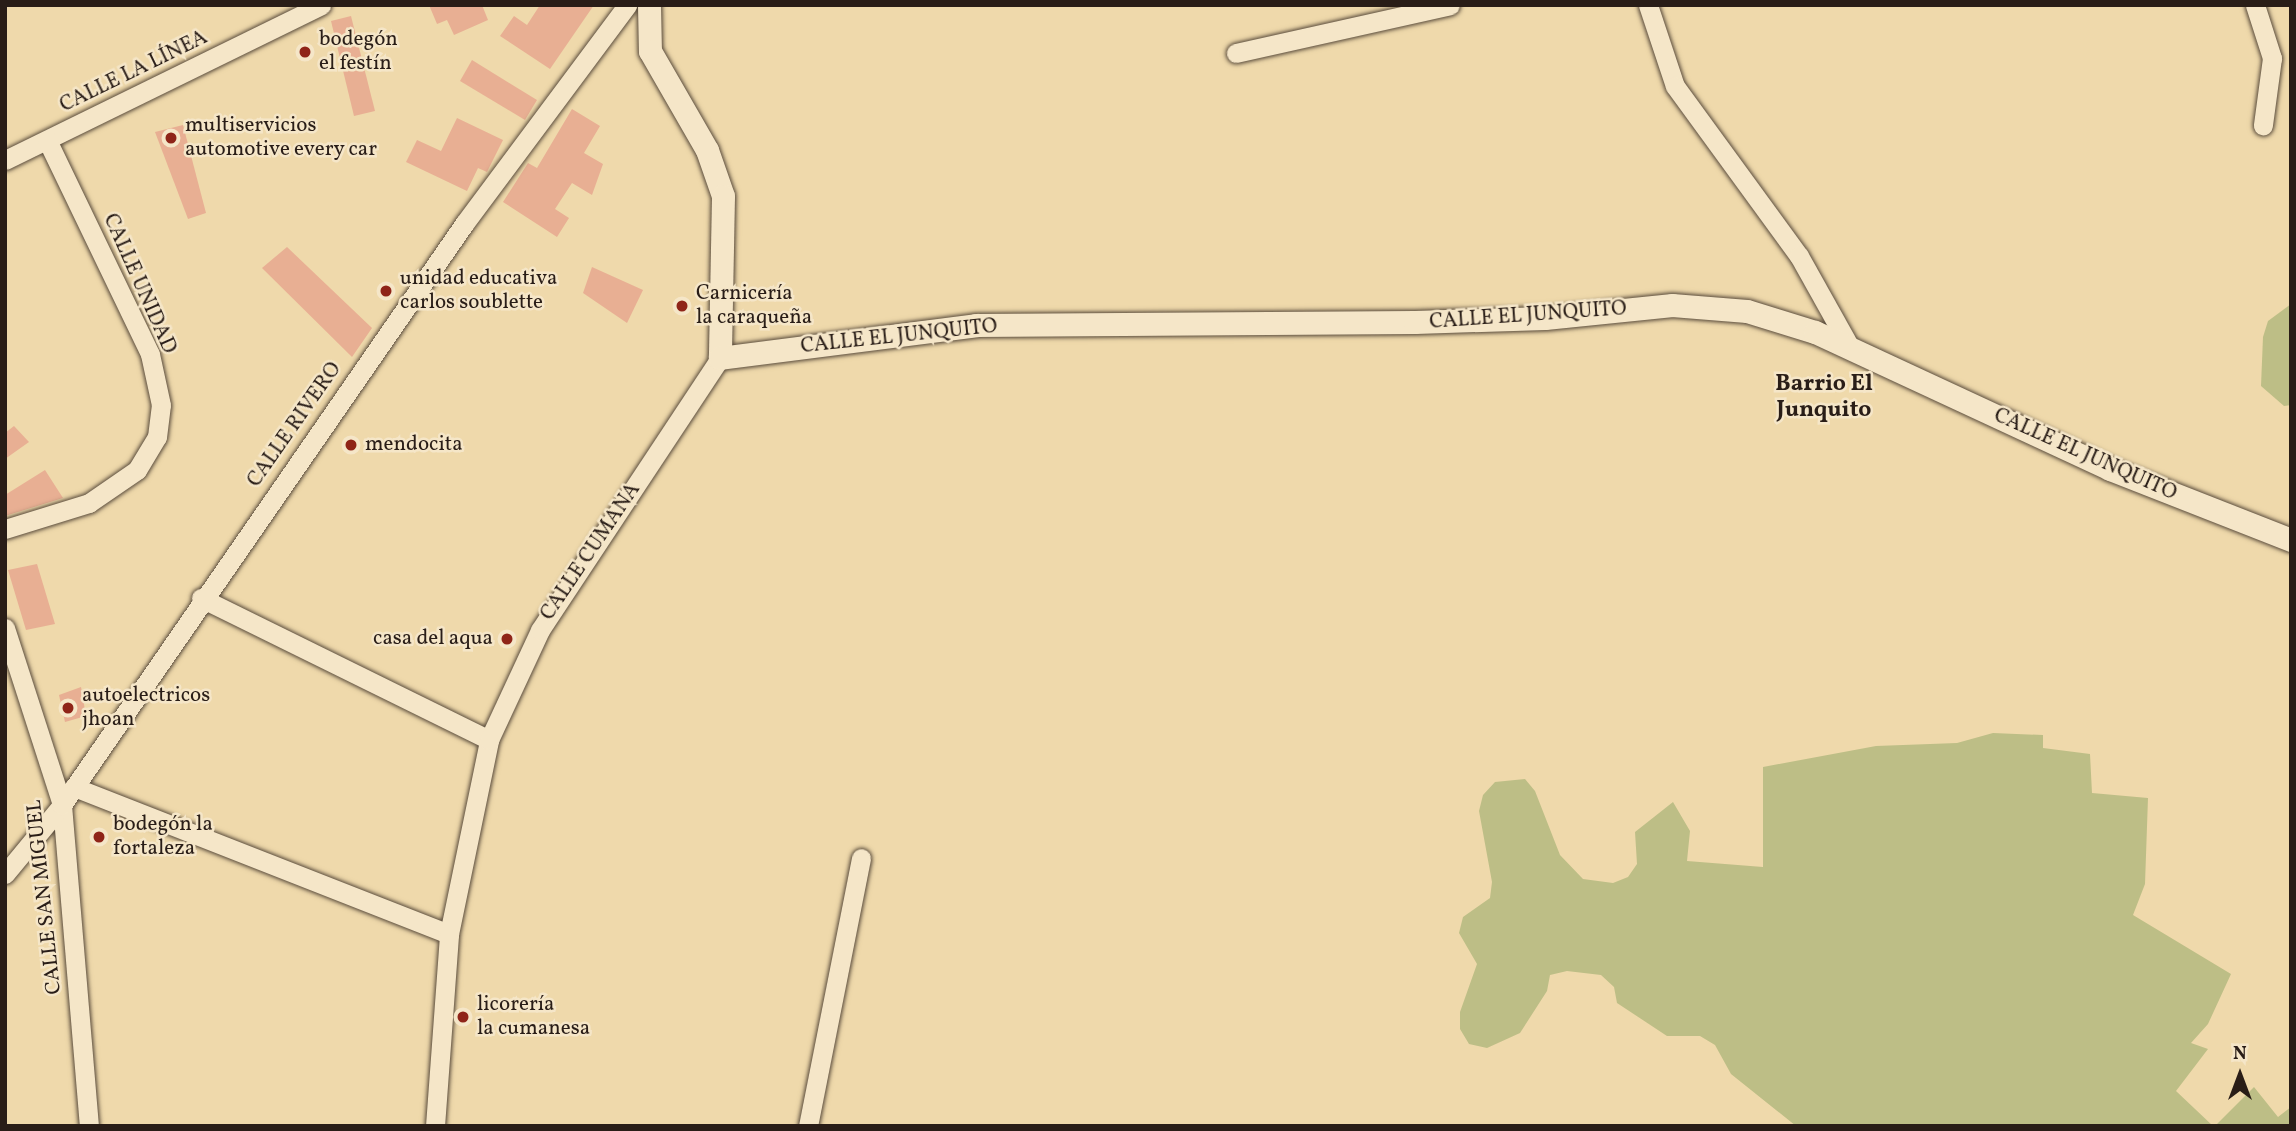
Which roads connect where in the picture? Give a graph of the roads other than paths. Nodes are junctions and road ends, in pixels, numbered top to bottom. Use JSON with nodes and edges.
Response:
{"nodes":[{"id":1,"x":321,"y":5,"type":"edge"},
{"id":2,"x":627,"y":5,"type":"edge"},
{"id":3,"x":649,"y":5,"type":"edge"},
{"id":4,"x":1450,"y":5,"type":"edge"},
{"id":5,"x":1648,"y":5,"type":"edge"},
{"id":6,"x":2255,"y":5,"type":"edge"},
{"id":7,"x":1236,"y":53,"type":"dead end"},
{"id":8,"x":2263,"y":125,"type":"dead end"},
{"id":9,"x":47,"y":140,"type":"junction"},
{"id":10,"x":5,"y":160,"type":"edge"},
{"id":11,"x":1851,"y":349,"type":"junction"},
{"id":12,"x":720,"y":358,"type":"junction"},
{"id":13,"x":5,"y":529,"type":"edge"},
{"id":14,"x":2291,"y":540,"type":"edge"},
{"id":15,"x":201,"y":598,"type":"junction"},
{"id":16,"x":5,"y":628,"type":"edge"},
{"id":17,"x":489,"y":740,"type":"junction"},
{"id":18,"x":74,"y":787,"type":"junction"},
{"id":19,"x":62,"y":805,"type":"junction"},
{"id":20,"x":861,"y":858,"type":"dead end"},
{"id":21,"x":5,"y":874,"type":"edge"},
{"id":22,"x":449,"y":934,"type":"junction"},
{"id":23,"x":89,"y":1126,"type":"edge"},
{"id":24,"x":435,"y":1126,"type":"edge"},
{"id":25,"x":808,"y":1126,"type":"edge"}],
"edges":[{"from":1,"to":9,"type":"street","name":"CALLE LA LÍNEA"},
{"from":2,"to":15,"type":"street","name":"CALLE RIVERO"},
{"from":3,"to":12,"type":"street"},
{"from":4,"to":7,"type":"street"},
{"from":5,"to":11,"type":"street"},
{"from":6,"to":8,"type":"street"},
{"from":9,"to":10,"type":"street","name":"CALLE LA LÍNEA"},
{"from":9,"to":13,"type":"street","name":"CALLE UNIDAD"},
{"from":11,"to":12,"type":"street","name":"CALLE EL JUNQUITO"},
{"from":11,"to":14,"type":"street","name":"CALLE EL JUNQUITO"},
{"from":12,"to":17,"type":"street","name":"CALLE CUMANA"},
{"from":15,"to":17,"type":"street"},
{"from":15,"to":18,"type":"street","name":"CALLE RIVERO"},
{"from":16,"to":19,"type":"street","name":"CALLE SAN MIGUEL"},
{"from":17,"to":22,"type":"street","name":"CALLE CUMANA"},
{"from":18,"to":19,"type":"street","name":"CALLE RIVERO"},
{"from":18,"to":22,"type":"street"},
{"from":19,"to":21,"type":"street","name":"CALLE RIVERO"},
{"from":19,"to":23,"type":"street","name":"CALLE SAN MIGUEL"},
{"from":20,"to":25,"type":"street"},
{"from":22,"to":24,"type":"street","name":"CALLE CUMANA"}]}
